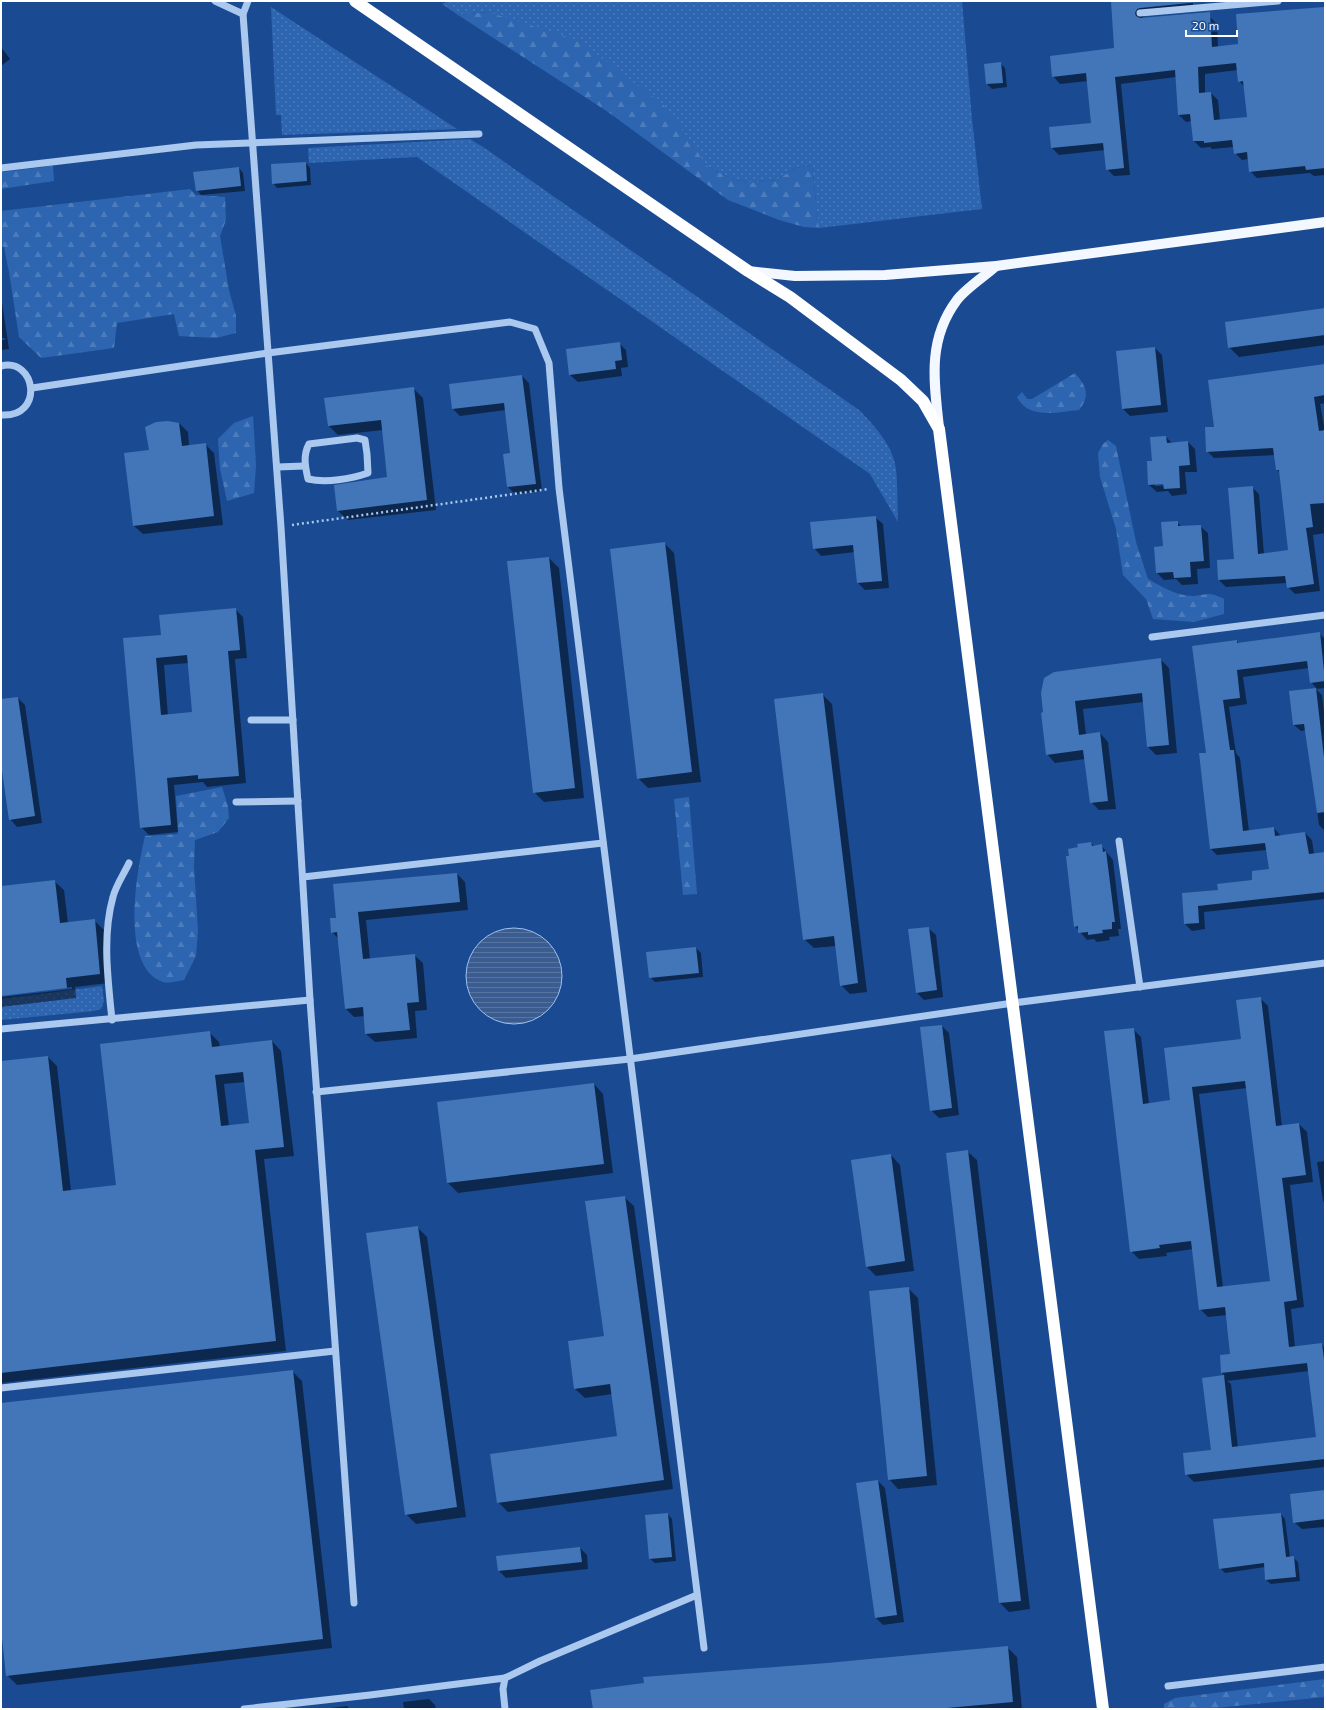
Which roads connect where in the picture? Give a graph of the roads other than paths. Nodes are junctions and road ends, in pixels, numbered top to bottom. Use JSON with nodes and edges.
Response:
{"nodes":[{"id":1,"x":215,"y":1,"type":"edge"},
{"id":2,"x":248,"y":1,"type":"edge"},
{"id":3,"x":355,"y":1,"type":"edge"},
{"id":4,"x":1278,"y":1,"type":"edge"},
{"id":5,"x":1140,"y":13,"type":"dead end"},
{"id":6,"x":243,"y":14,"type":"junction"},
{"id":7,"x":479,"y":134,"type":"dead end"},
{"id":8,"x":253,"y":142,"type":"junction"},
{"id":9,"x":1,"y":168,"type":"edge"},
{"id":10,"x":1325,"y":222,"type":"edge"},
{"id":11,"x":996,"y":266,"type":"junction"},
{"id":12,"x":748,"y":271,"type":"junction"},
{"id":13,"x":268,"y":353,"type":"junction"},
{"id":14,"x":1,"y":366,"type":"edge"},
{"id":15,"x":32,"y":388,"type":"junction"},
{"id":16,"x":1,"y":415,"type":"edge"},
{"id":17,"x":939,"y":429,"type":"junction"},
{"id":18,"x":305,"y":466,"type":"junction"},
{"id":19,"x":277,"y":467,"type":"junction"},
{"id":20,"x":1325,"y":615,"type":"edge"},
{"id":21,"x":1152,"y":637,"type":"dead end"},
{"id":22,"x":251,"y":720,"type":"dead end"},
{"id":23,"x":293,"y":720,"type":"junction"},
{"id":24,"x":298,"y":801,"type":"junction"},
{"id":25,"x":236,"y":802,"type":"dead end"},
{"id":26,"x":1119,"y":841,"type":"dead end"},
{"id":27,"x":603,"y":843,"type":"junction"},
{"id":28,"x":129,"y":864,"type":"dead end"},
{"id":29,"x":303,"y":878,"type":"junction"},
{"id":30,"x":1325,"y":963,"type":"edge"},
{"id":31,"x":1140,"y":987,"type":"junction"},
{"id":32,"x":310,"y":1000,"type":"junction"},
{"id":33,"x":1012,"y":1003,"type":"junction"},
{"id":34,"x":112,"y":1020,"type":"junction"},
{"id":35,"x":1,"y":1029,"type":"edge"},
{"id":36,"x":630,"y":1059,"type":"junction"},
{"id":37,"x":316,"y":1092,"type":"junction"},
{"id":38,"x":335,"y":1351,"type":"junction"},
{"id":39,"x":1,"y":1388,"type":"edge"},
{"id":40,"x":697,"y":1595,"type":"junction"},
{"id":41,"x":354,"y":1603,"type":"dead end"},
{"id":42,"x":704,"y":1648,"type":"dead end"},
{"id":43,"x":1325,"y":1667,"type":"edge"},
{"id":44,"x":505,"y":1678,"type":"junction"},
{"id":45,"x":1168,"y":1686,"type":"dead end"},
{"id":46,"x":244,"y":1709,"type":"edge"},
{"id":47,"x":505,"y":1709,"type":"edge"},
{"id":48,"x":1103,"y":1709,"type":"edge"}],
"edges":[{"from":1,"to":6,"type":"street"},
{"from":2,"to":6,"type":"street"},
{"from":3,"to":12,"type":"highway"},
{"from":4,"to":5,"type":"street"},
{"from":6,"to":8,"type":"street"},
{"from":7,"to":8,"type":"street"},
{"from":8,"to":9,"type":"street"},
{"from":8,"to":13,"type":"street"},
{"from":10,"to":11,"type":"main road"},
{"from":11,"to":12,"type":"main road"},
{"from":11,"to":17,"type":"main road"},
{"from":12,"to":17,"type":"highway"},
{"from":13,"to":15,"type":"street"},
{"from":13,"to":19,"type":"street"},
{"from":13,"to":27,"type":"street"},
{"from":14,"to":15,"type":"street"},
{"from":15,"to":16,"type":"street"},
{"from":17,"to":33,"type":"highway"},
{"from":18,"to":18,"type":"street"},
{"from":18,"to":19,"type":"street"},
{"from":19,"to":23,"type":"street"},
{"from":20,"to":21,"type":"street"},
{"from":22,"to":23,"type":"street"},
{"from":23,"to":24,"type":"street"},
{"from":24,"to":25,"type":"street"},
{"from":24,"to":29,"type":"street"},
{"from":26,"to":31,"type":"street"},
{"from":27,"to":29,"type":"street"},
{"from":27,"to":36,"type":"street"},
{"from":28,"to":34,"type":"street"},
{"from":29,"to":32,"type":"street"},
{"from":30,"to":31,"type":"street"},
{"from":31,"to":33,"type":"street"},
{"from":32,"to":34,"type":"street"},
{"from":32,"to":37,"type":"street"},
{"from":33,"to":36,"type":"street"},
{"from":33,"to":48,"type":"highway"},
{"from":34,"to":35,"type":"street"},
{"from":36,"to":37,"type":"street"},
{"from":36,"to":40,"type":"street"},
{"from":37,"to":38,"type":"street"},
{"from":38,"to":39,"type":"street"},
{"from":38,"to":41,"type":"street"},
{"from":40,"to":42,"type":"street"},
{"from":40,"to":44,"type":"street"},
{"from":43,"to":45,"type":"street"},
{"from":44,"to":46,"type":"street"},
{"from":44,"to":47,"type":"street"}]}
